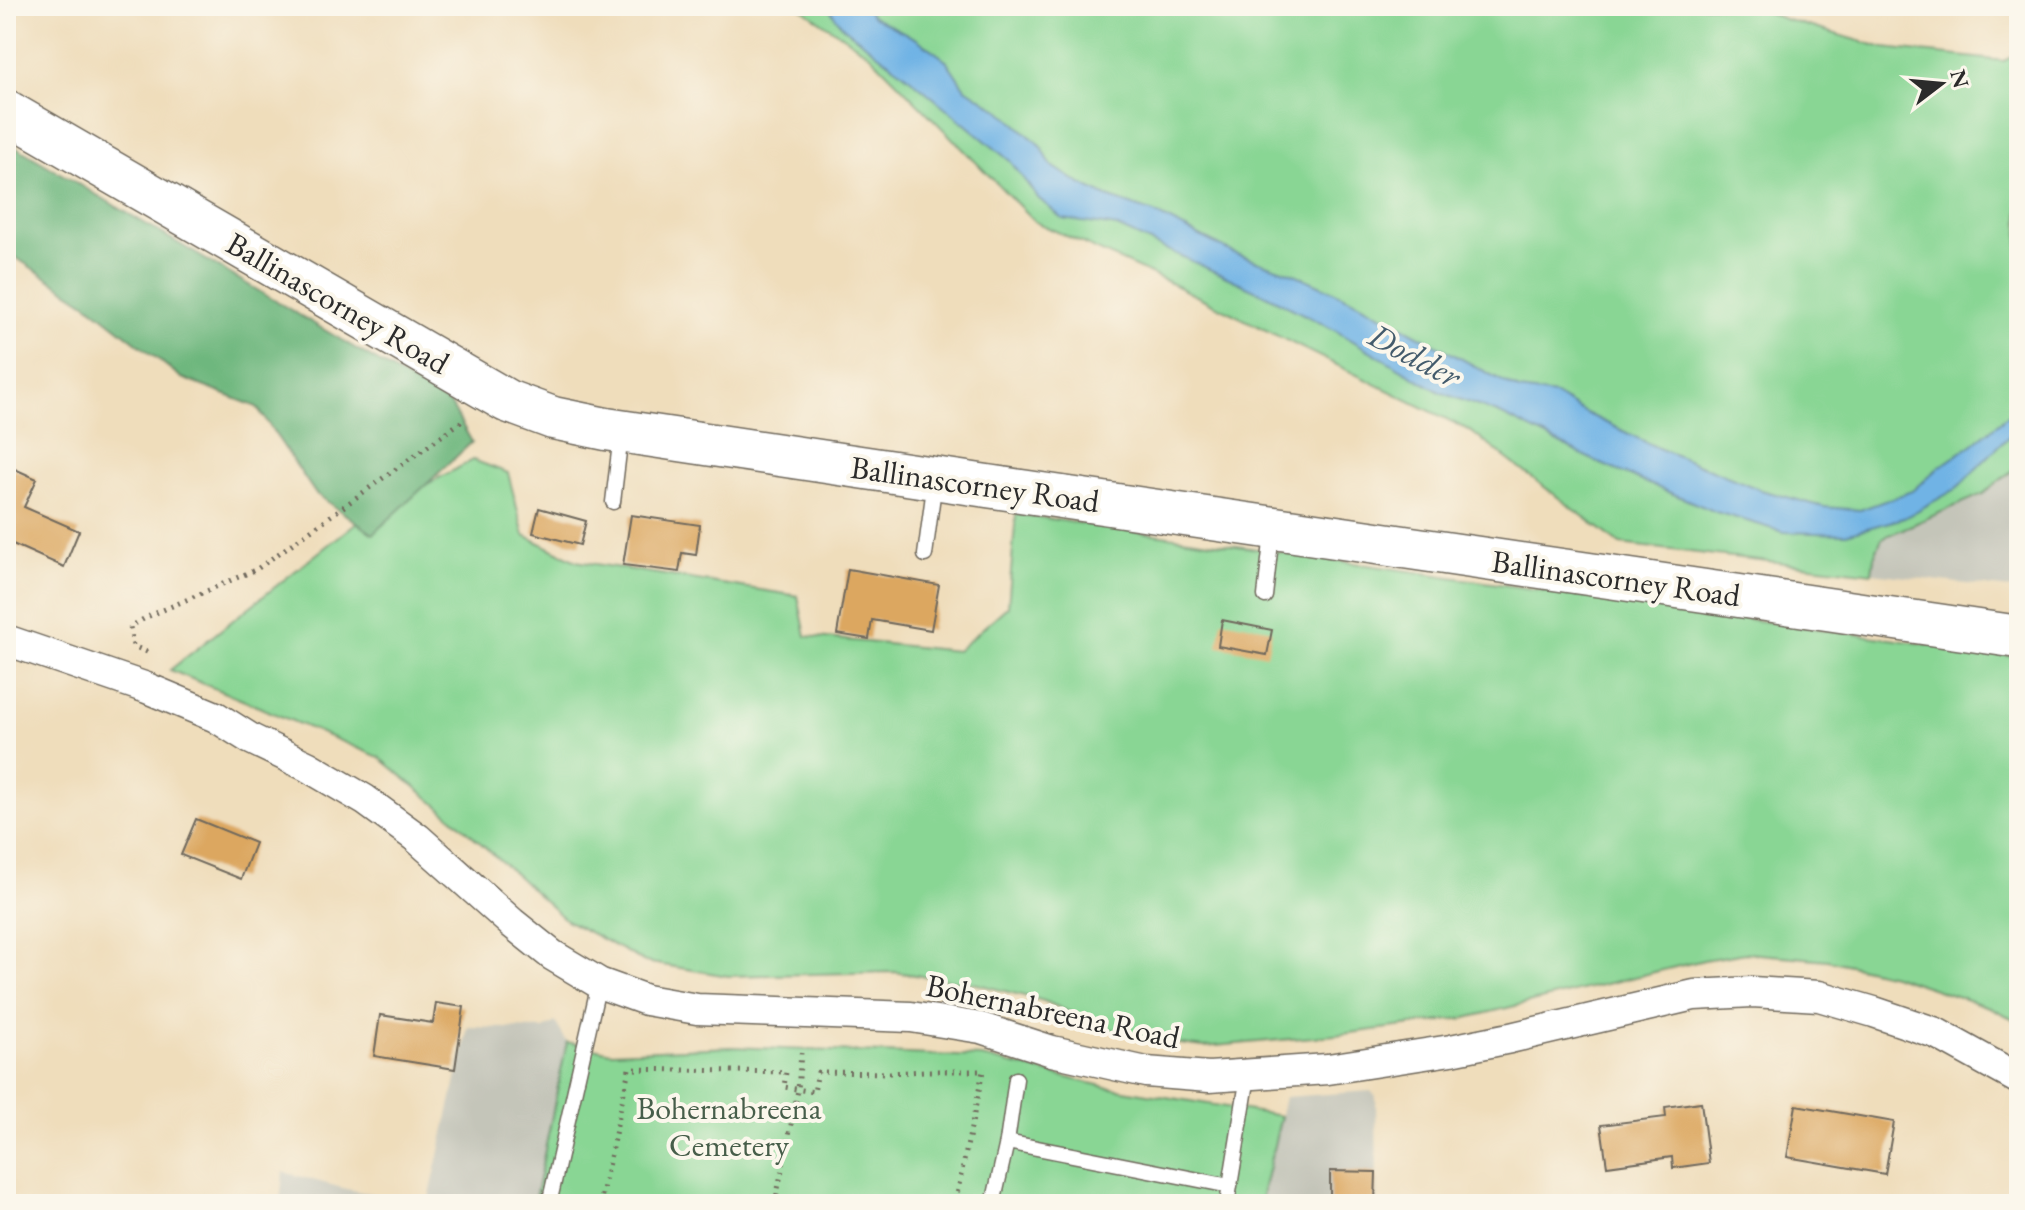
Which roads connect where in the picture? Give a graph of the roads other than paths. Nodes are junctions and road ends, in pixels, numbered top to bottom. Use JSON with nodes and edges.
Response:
{"nodes":[{"id":1,"x":6,"y":111,"type":"edge"},
{"id":2,"x":622,"y":431,"type":"junction"},
{"id":3,"x":935,"y":479,"type":"junction"},
{"id":4,"x":613,"y":502,"type":"dead end"},
{"id":5,"x":1273,"y":527,"type":"junction"},
{"id":6,"x":925,"y":555,"type":"dead end"},
{"id":7,"x":1265,"y":596,"type":"dead end"},
{"id":8,"x":2019,"y":637,"type":"edge"},
{"id":9,"x":6,"y":640,"type":"edge"},
{"id":10,"x":599,"y":983,"type":"junction"},
{"id":11,"x":1248,"y":1076,"type":"junction"},
{"id":12,"x":1016,"y":1079,"type":"dead end"},
{"id":13,"x":2019,"y":1079,"type":"edge"},
{"id":14,"x":1007,"y":1142,"type":"junction"},
{"id":15,"x":1230,"y":1186,"type":"junction"},
{"id":16,"x":549,"y":1204,"type":"edge"},
{"id":17,"x":993,"y":1204,"type":"edge"},
{"id":18,"x":1227,"y":1204,"type":"edge"}],
"edges":[{"from":1,"to":2,"type":"main road","name":"Ballinascorney Road"},
{"from":2,"to":3,"type":"main road","name":"Ballinascorney Road"},
{"from":2,"to":4,"type":"lane"},
{"from":3,"to":5,"type":"main road","name":"Ballinascorney Road"},
{"from":3,"to":6,"type":"lane"},
{"from":5,"to":7,"type":"lane"},
{"from":5,"to":8,"type":"main road","name":"Ballinascorney Road"},
{"from":9,"to":10,"type":"street","name":"Bohernabreena Road"},
{"from":10,"to":11,"type":"street","name":"Bohernabreena Road"},
{"from":10,"to":16,"type":"lane"},
{"from":11,"to":13,"type":"street","name":"Bohernabreena Road"},
{"from":11,"to":15,"type":"lane"},
{"from":12,"to":14,"type":"lane"},
{"from":14,"to":15,"type":"lane"},
{"from":14,"to":17,"type":"lane"},
{"from":15,"to":18,"type":"lane"}]}
